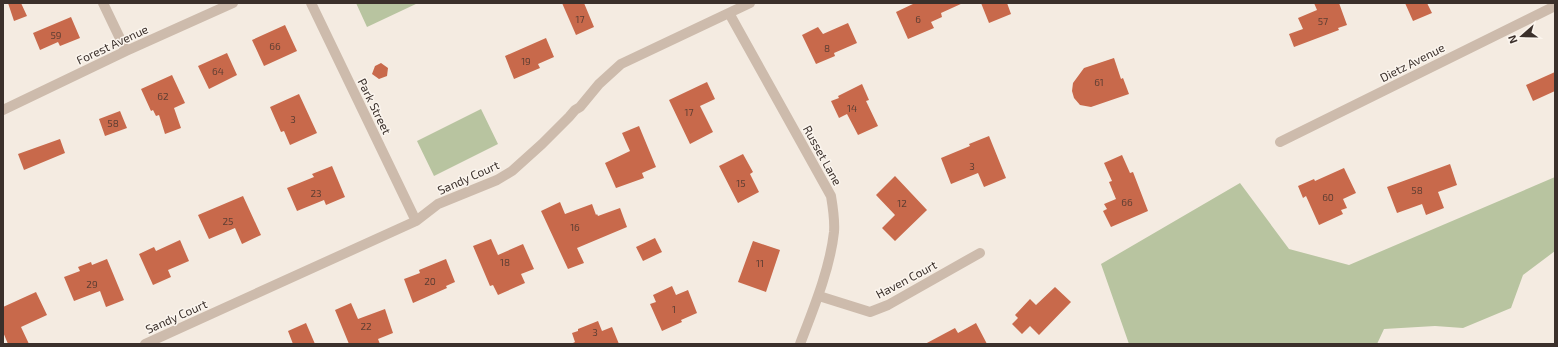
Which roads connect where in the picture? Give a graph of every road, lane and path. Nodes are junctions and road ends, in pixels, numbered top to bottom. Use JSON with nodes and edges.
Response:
{"nodes":[{"id":1,"x":103,"y":3,"type":"edge"},
{"id":2,"x":233,"y":3,"type":"edge"},
{"id":3,"x":311,"y":3,"type":"edge"},
{"id":4,"x":750,"y":3,"type":"edge"},
{"id":5,"x":1555,"y":6,"type":"edge"},
{"id":6,"x":729,"y":13,"type":"junction"},
{"id":7,"x":126,"y":50,"type":"junction"},
{"id":8,"x":3,"y":110,"type":"edge"},
{"id":9,"x":1280,"y":142,"type":"dead end"},
{"id":10,"x":416,"y":221,"type":"junction"},
{"id":11,"x":980,"y":253,"type":"dead end"},
{"id":12,"x":818,"y":296,"type":"junction"},
{"id":13,"x":145,"y":344,"type":"edge"},
{"id":14,"x":800,"y":344,"type":"edge"}],
"edges":[{"from":1,"to":7,"type":"street"},
{"from":2,"to":7,"type":"street","name":"Forest Avenue"},
{"from":3,"to":10,"type":"street","name":"Park Street"},
{"from":4,"to":6,"type":"street","name":"Sandy Court"},
{"from":5,"to":9,"type":"street","name":"Dietz Avenue"},
{"from":6,"to":10,"type":"street","name":"Sandy Court"},
{"from":6,"to":12,"type":"street","name":"Russet Lane"},
{"from":7,"to":8,"type":"street","name":"Forest Avenue"},
{"from":10,"to":13,"type":"street","name":"Sandy Court"},
{"from":11,"to":12,"type":"street","name":"Haven Court"},
{"from":12,"to":14,"type":"street","name":"Russet Lane"}]}
